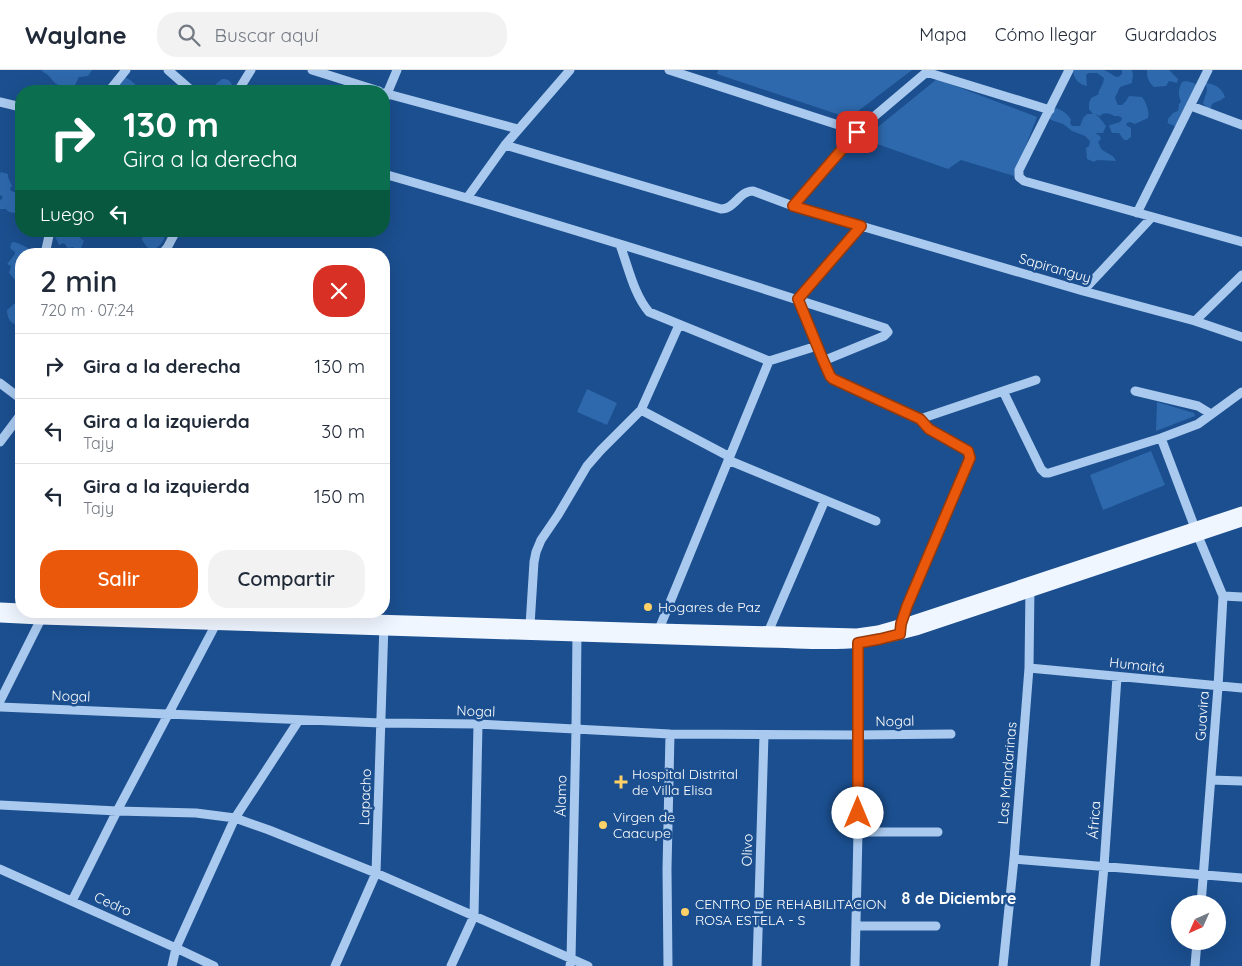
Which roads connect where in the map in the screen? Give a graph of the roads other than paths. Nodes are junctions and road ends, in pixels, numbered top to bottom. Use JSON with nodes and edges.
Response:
{"nodes":[{"id":1,"x":126,"y":70,"type":"edge"},
{"id":2,"x":168,"y":70,"type":"edge"},
{"id":3,"x":251,"y":70,"type":"edge"},
{"id":4,"x":312,"y":70,"type":"edge"},
{"id":5,"x":397,"y":70,"type":"edge"},
{"id":6,"x":570,"y":70,"type":"edge"},
{"id":7,"x":668,"y":70,"type":"edge"},
{"id":8,"x":1069,"y":70,"type":"edge"},
{"id":9,"x":1208,"y":70,"type":"edge"},
{"id":10,"x":928,"y":71,"type":"edge"},
{"id":11,"x":114,"y":85,"type":"edge"},
{"id":12,"x":185,"y":85,"type":"edge"},
{"id":13,"x":242,"y":85,"type":"edge"},
{"id":14,"x":355,"y":85,"type":"edge"},
{"id":15,"x":389,"y":85,"type":"edge"},
{"id":16,"x":390,"y":97,"type":"edge"},
{"id":17,"x":0,"y":102,"type":"edge"},
{"id":18,"x":15,"y":106,"type":"edge"},
{"id":19,"x":1190,"y":106,"type":"junction"},
{"id":20,"x":1050,"y":110,"type":"junction"},
{"id":21,"x":1242,"y":125,"type":"edge"},
{"id":22,"x":518,"y":129,"type":"junction"},
{"id":23,"x":857,"y":132,"type":"junction"},
{"id":24,"x":505,"y":145,"type":"junction"},
{"id":25,"x":390,"y":176,"type":"edge"},
{"id":26,"x":467,"y":198,"type":"junction"},
{"id":27,"x":793,"y":206,"type":"junction"},
{"id":28,"x":1137,"y":213,"type":"junction"},
{"id":29,"x":1152,"y":217,"type":"junction"},
{"id":30,"x":861,"y":226,"type":"junction"},
{"id":31,"x":1242,"y":242,"type":"edge"},
{"id":32,"x":620,"y":245,"type":"junction"},
{"id":33,"x":1242,"y":276,"type":"edge"},
{"id":34,"x":1083,"y":290,"type":"junction"},
{"id":35,"x":798,"y":299,"type":"junction"},
{"id":36,"x":1195,"y":321,"type":"junction"},
{"id":37,"x":679,"y":325,"type":"junction"},
{"id":38,"x":1242,"y":337,"type":"edge"},
{"id":39,"x":817,"y":346,"type":"junction"},
{"id":40,"x":823,"y":360,"type":"junction"},
{"id":41,"x":769,"y":362,"type":"junction"},
{"id":42,"x":1036,"y":380,"type":"dead end"},
{"id":43,"x":0,"y":383,"type":"edge"},
{"id":44,"x":1135,"y":390,"type":"dead end"},
{"id":45,"x":1003,"y":391,"type":"junction"},
{"id":46,"x":1242,"y":392,"type":"edge"},
{"id":47,"x":15,"y":394,"type":"edge"},
{"id":48,"x":641,"y":410,"type":"junction"},
{"id":49,"x":1211,"y":414,"type":"junction"},
{"id":50,"x":920,"y":419,"type":"junction"},
{"id":51,"x":15,"y":422,"type":"edge"},
{"id":52,"x":1161,"y":438,"type":"junction"},
{"id":53,"x":0,"y":442,"type":"edge"},
{"id":54,"x":729,"y":458,"type":"junction"},
{"id":55,"x":826,"y":500,"type":"junction"},
{"id":56,"x":1242,"y":512,"type":"edge"},
{"id":57,"x":876,"y":520,"type":"dead end"},
{"id":58,"x":1242,"y":521,"type":"edge"},
{"id":59,"x":1197,"y":532,"type":"junction"},
{"id":60,"x":1030,"y":587,"type":"junction"},
{"id":61,"x":1223,"y":596,"type":"junction"},
{"id":62,"x":1242,"y":597,"type":"edge"},
{"id":63,"x":0,"y":608,"type":"edge"},
{"id":64,"x":15,"y":608,"type":"edge"},
{"id":65,"x":15,"y":616,"type":"edge"},
{"id":66,"x":0,"y":617,"type":"edge"},
{"id":67,"x":42,"y":618,"type":"edge"},
{"id":68,"x":196,"y":618,"type":"edge"},
{"id":69,"x":232,"y":618,"type":"edge"},
{"id":70,"x":216,"y":624,"type":"junction"},
{"id":71,"x":384,"y":625,"type":"junction"},
{"id":72,"x":530,"y":625,"type":"junction"},
{"id":73,"x":901,"y":629,"type":"junction"},
{"id":74,"x":577,"y":631,"type":"junction"},
{"id":75,"x":657,"y":634,"type":"junction"},
{"id":76,"x":767,"y":636,"type":"junction"},
{"id":77,"x":857,"y":638,"type":"junction"},
{"id":78,"x":1030,"y":668,"type":"junction"},
{"id":79,"x":1117,"y":677,"type":"junction"},
{"id":80,"x":1218,"y":687,"type":"junction"},
{"id":81,"x":1242,"y":688,"type":"edge"},
{"id":82,"x":0,"y":701,"type":"edge"},
{"id":83,"x":0,"y":707,"type":"edge"},
{"id":84,"x":168,"y":714,"type":"junction"},
{"id":85,"x":299,"y":720,"type":"junction"},
{"id":86,"x":381,"y":723,"type":"junction"},
{"id":87,"x":478,"y":724,"type":"junction"},
{"id":88,"x":576,"y":729,"type":"junction"},
{"id":89,"x":670,"y":734,"type":"junction"},
{"id":90,"x":951,"y":734,"type":"dead end"},
{"id":91,"x":764,"y":735,"type":"junction"},
{"id":92,"x":857,"y":735,"type":"junction"},
{"id":93,"x":1211,"y":780,"type":"junction"},
{"id":94,"x":1242,"y":781,"type":"edge"},
{"id":95,"x":0,"y":805,"type":"edge"},
{"id":96,"x":117,"y":811,"type":"junction"},
{"id":97,"x":234,"y":818,"type":"junction"},
{"id":98,"x":858,"y":832,"type":"junction"},
{"id":99,"x":938,"y":832,"type":"dead end"},
{"id":100,"x":1014,"y":859,"type":"junction"},
{"id":101,"x":1104,"y":866,"type":"junction"},
{"id":102,"x":0,"y":869,"type":"edge"},
{"id":103,"x":376,"y":873,"type":"junction"},
{"id":104,"x":1203,"y":875,"type":"junction"},
{"id":105,"x":1242,"y":878,"type":"edge"},
{"id":106,"x":1201,"y":895,"type":"edge"},
{"id":107,"x":72,"y":901,"type":"junction"},
{"id":108,"x":474,"y":916,"type":"junction"},
{"id":109,"x":857,"y":926,"type":"junction"},
{"id":110,"x":936,"y":926,"type":"dead end"},
{"id":111,"x":176,"y":948,"type":"junction"},
{"id":112,"x":1196,"y":950,"type":"edge"},
{"id":113,"x":570,"y":963,"type":"edge"},
{"id":114,"x":172,"y":966,"type":"edge"},
{"id":115,"x":214,"y":966,"type":"edge"},
{"id":116,"x":335,"y":966,"type":"edge"},
{"id":117,"x":452,"y":966,"type":"edge"},
{"id":118,"x":588,"y":966,"type":"edge"},
{"id":119,"x":668,"y":966,"type":"edge"},
{"id":120,"x":756,"y":966,"type":"edge"},
{"id":121,"x":855,"y":966,"type":"edge"},
{"id":122,"x":1003,"y":966,"type":"edge"},
{"id":123,"x":1095,"y":966,"type":"edge"},
{"id":124,"x":1195,"y":966,"type":"edge"}],
"edges":[{"from":1,"to":11,"type":"street"},
{"from":2,"to":12,"type":"street"},
{"from":3,"to":13,"type":"street"},
{"from":4,"to":14,"type":"street"},
{"from":5,"to":15,"type":"street"},
{"from":6,"to":22,"type":"street"},
{"from":7,"to":23,"type":"street"},
{"from":8,"to":20,"type":"street"},
{"from":9,"to":19,"type":"street"},
{"from":10,"to":20,"type":"street"},
{"from":10,"to":23,"type":"street"},
{"from":16,"to":22,"type":"street"},
{"from":17,"to":18,"type":"street"},
{"from":19,"to":21,"type":"street"},
{"from":19,"to":28,"type":"street"},
{"from":20,"to":28,"type":"street"},
{"from":22,"to":24,"type":"street"},
{"from":23,"to":27,"type":"street"},
{"from":24,"to":26,"type":"street"},
{"from":24,"to":27,"type":"street","name":"Sapiranguy"},
{"from":25,"to":26,"type":"street"},
{"from":26,"to":32,"type":"street"},
{"from":27,"to":30,"type":"street","name":"Sapiranguy"},
{"from":28,"to":29,"type":"street"},
{"from":29,"to":31,"type":"street"},
{"from":29,"to":34,"type":"street"},
{"from":30,"to":34,"type":"street","name":"Sapiranguy"},
{"from":30,"to":35,"type":"street"},
{"from":32,"to":35,"type":"street"},
{"from":32,"to":37,"type":"street"},
{"from":33,"to":36,"type":"street"},
{"from":34,"to":36,"type":"street","name":"Sapiranguy"},
{"from":35,"to":39,"type":"street"},
{"from":35,"to":40,"type":"street"},
{"from":36,"to":38,"type":"street","name":"Sapiranguy"},
{"from":37,"to":41,"type":"street"},
{"from":37,"to":48,"type":"street"},
{"from":39,"to":40,"type":"street"},
{"from":39,"to":41,"type":"street"},
{"from":40,"to":50,"type":"street"},
{"from":41,"to":54,"type":"street"},
{"from":42,"to":45,"type":"street"},
{"from":43,"to":47,"type":"street"},
{"from":44,"to":49,"type":"street"},
{"from":45,"to":50,"type":"street"},
{"from":45,"to":52,"type":"street"},
{"from":46,"to":49,"type":"street"},
{"from":48,"to":54,"type":"street"},
{"from":48,"to":72,"type":"street"},
{"from":49,"to":52,"type":"street"},
{"from":50,"to":73,"type":"street"},
{"from":51,"to":53,"type":"street"},
{"from":52,"to":59,"type":"street","name":"Guavira"},
{"from":54,"to":55,"type":"street"},
{"from":54,"to":75,"type":"street"},
{"from":55,"to":57,"type":"street"},
{"from":55,"to":76,"type":"street"},
{"from":56,"to":59,"type":"main road"},
{"from":58,"to":59,"type":"main road"},
{"from":59,"to":60,"type":"main road"},
{"from":59,"to":61,"type":"street","name":"Guavira"},
{"from":60,"to":73,"type":"main road"},
{"from":60,"to":78,"type":"street","name":"Las Mandarinas"},
{"from":61,"to":62,"type":"street"},
{"from":61,"to":80,"type":"street","name":"Guavira"},
{"from":63,"to":64,"type":"main road"},
{"from":65,"to":66,"type":"main road"},
{"from":67,"to":82,"type":"street"},
{"from":68,"to":70,"type":"main road"},
{"from":69,"to":71,"type":"main road"},
{"from":70,"to":71,"type":"main road"},
{"from":70,"to":84,"type":"street"},
{"from":71,"to":72,"type":"main road"},
{"from":71,"to":74,"type":"main road"},
{"from":71,"to":86,"type":"street","name":"Lapacho"},
{"from":72,"to":74,"type":"main road"},
{"from":73,"to":77,"type":"main road"},
{"from":74,"to":75,"type":"main road"},
{"from":74,"to":88,"type":"street","name":"Álamo"},
{"from":75,"to":76,"type":"main road"},
{"from":76,"to":77,"type":"main road"},
{"from":77,"to":92,"type":"street"},
{"from":78,"to":79,"type":"street","name":"Humaitá"},
{"from":78,"to":100,"type":"street","name":"Las Mandarinas"},
{"from":79,"to":80,"type":"street","name":"Humaitá"},
{"from":79,"to":101,"type":"street","name":"África"},
{"from":80,"to":81,"type":"street","name":"Humaitá"},
{"from":80,"to":93,"type":"street","name":"Guavira"},
{"from":83,"to":84,"type":"street","name":"Nogal"},
{"from":84,"to":85,"type":"street","name":"Nogal"},
{"from":84,"to":96,"type":"street"},
{"from":85,"to":86,"type":"street","name":"Nogal"},
{"from":85,"to":97,"type":"street"},
{"from":86,"to":87,"type":"street","name":"Nogal"},
{"from":86,"to":103,"type":"street","name":"Lapacho"},
{"from":87,"to":88,"type":"street","name":"Nogal"},
{"from":87,"to":108,"type":"street"},
{"from":88,"to":89,"type":"street","name":"Nogal"},
{"from":88,"to":113,"type":"street","name":"Álamo"},
{"from":89,"to":91,"type":"street","name":"Nogal"},
{"from":89,"to":119,"type":"street"},
{"from":90,"to":92,"type":"street","name":"Nogal"},
{"from":91,"to":92,"type":"street","name":"Nogal"},
{"from":91,"to":120,"type":"street","name":"Olivo"},
{"from":92,"to":98,"type":"street"},
{"from":93,"to":94,"type":"street"},
{"from":93,"to":104,"type":"street","name":"Guavira"},
{"from":95,"to":96,"type":"street"},
{"from":96,"to":97,"type":"street"},
{"from":96,"to":107,"type":"street"},
{"from":97,"to":103,"type":"street"},
{"from":97,"to":111,"type":"street"},
{"from":98,"to":99,"type":"street"},
{"from":98,"to":109,"type":"street"},
{"from":100,"to":101,"type":"street"},
{"from":100,"to":122,"type":"street","name":"Las Mandarinas"},
{"from":101,"to":104,"type":"street"},
{"from":101,"to":123,"type":"street","name":"África"},
{"from":102,"to":107,"type":"street","name":"Cedro"},
{"from":103,"to":108,"type":"street"},
{"from":103,"to":116,"type":"street","name":"Lapacho"},
{"from":104,"to":105,"type":"street"},
{"from":104,"to":106,"type":"street","name":"Guavira"},
{"from":107,"to":111,"type":"street","name":"Cedro"},
{"from":108,"to":113,"type":"street"},
{"from":108,"to":117,"type":"street"},
{"from":109,"to":110,"type":"street"},
{"from":109,"to":121,"type":"street"},
{"from":111,"to":114,"type":"street"},
{"from":111,"to":115,"type":"street","name":"Cedro"},
{"from":112,"to":124,"type":"street"},
{"from":113,"to":118,"type":"street"}]}
